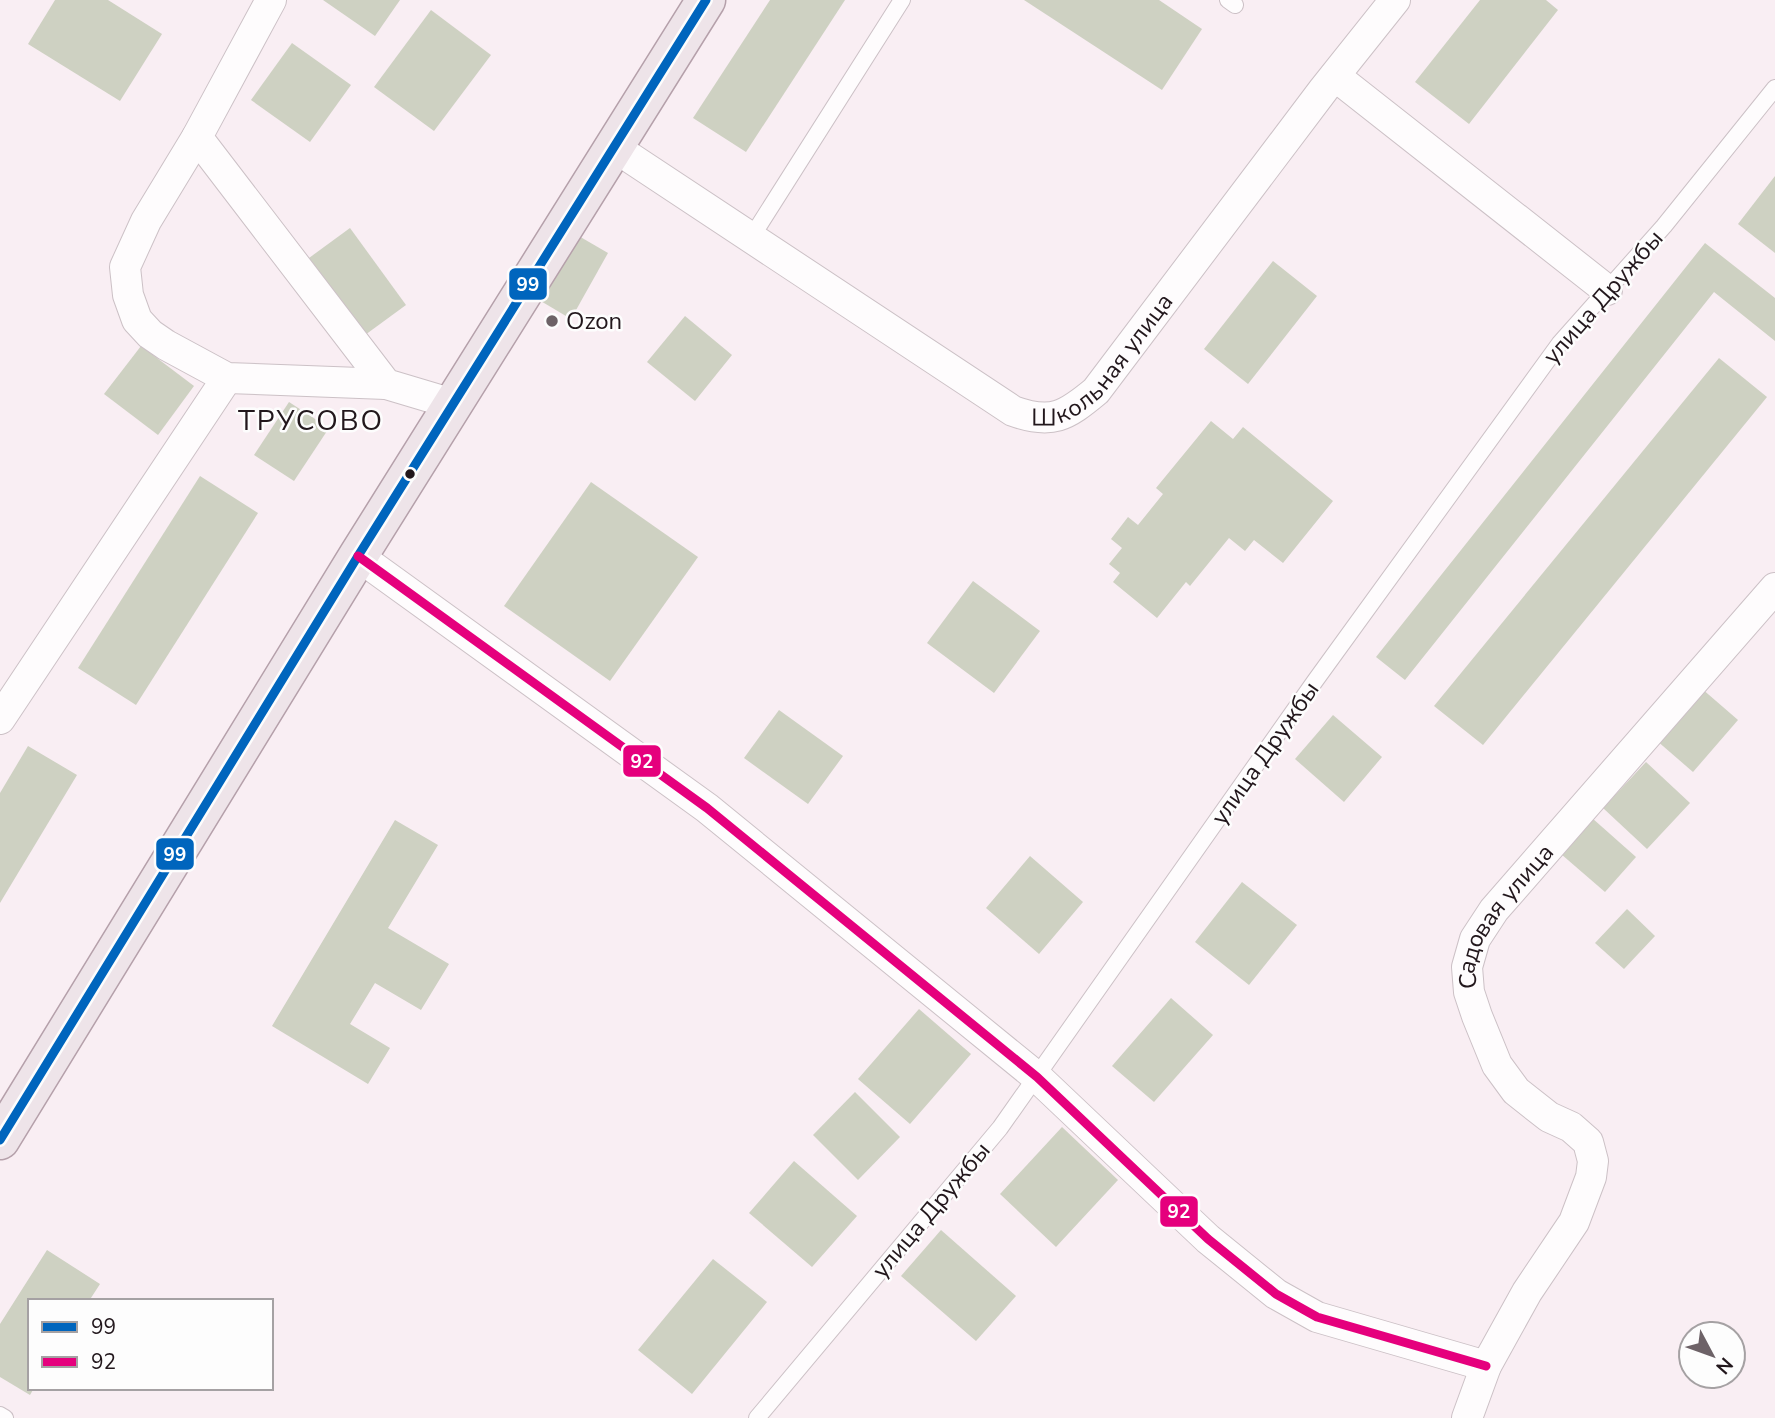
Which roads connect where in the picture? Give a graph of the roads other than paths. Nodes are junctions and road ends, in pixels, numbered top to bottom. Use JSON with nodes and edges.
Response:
{"nodes":[{"id":1,"x":271,"y":0,"type":"edge"},
{"id":2,"x":706,"y":0,"type":"edge"},
{"id":3,"x":902,"y":0,"type":"edge"},
{"id":4,"x":1395,"y":0,"type":"edge"},
{"id":5,"x":1335,"y":76,"type":"junction"},
{"id":6,"x":1775,"y":89,"type":"edge"},
{"id":7,"x":197,"y":136,"type":"junction"},
{"id":8,"x":614,"y":147,"type":"junction"},
{"id":9,"x":751,"y":238,"type":"junction"},
{"id":10,"x":1607,"y":290,"type":"junction"},
{"id":11,"x":227,"y":378,"type":"junction"},
{"id":12,"x":386,"y":384,"type":"junction"},
{"id":13,"x":453,"y":404,"type":"junction"},
{"id":14,"x":358,"y":556,"type":"junction"},
{"id":15,"x":1775,"y":588,"type":"edge"},
{"id":16,"x":0,"y":719,"type":"edge"},
{"id":17,"x":1037,"y":1077,"type":"junction"},
{"id":18,"x":0,"y":1140,"type":"edge"},
{"id":19,"x":1486,"y":1366,"type":"junction"},
{"id":20,"x":0,"y":1415,"type":"edge"},
{"id":21,"x":5,"y":1418,"type":"edge"},
{"id":22,"x":757,"y":1418,"type":"edge"},
{"id":23,"x":1467,"y":1418,"type":"edge"}],
"edges":[{"from":1,"to":7,"type":"street"},
{"from":2,"to":8,"type":"main road"},
{"from":3,"to":9,"type":"lane"},
{"from":4,"to":5,"type":"street","name":"Школьная улица"},
{"from":5,"to":9,"type":"street","name":"Школьная улица"},
{"from":5,"to":10,"type":"street"},
{"from":6,"to":10,"type":"lane","name":"улица Дружбы"},
{"from":7,"to":11,"type":"street"},
{"from":7,"to":12,"type":"street"},
{"from":8,"to":9,"type":"street","name":"Школьная улица"},
{"from":8,"to":13,"type":"main road"},
{"from":10,"to":17,"type":"lane","name":"улица Дружбы"},
{"from":11,"to":12,"type":"street"},
{"from":11,"to":16,"type":"street"},
{"from":12,"to":13,"type":"street"},
{"from":13,"to":14,"type":"main road"},
{"from":14,"to":17,"type":"street"},
{"from":14,"to":18,"type":"main road"},
{"from":15,"to":19,"type":"street","name":"Садовая улица"},
{"from":17,"to":19,"type":"street"},
{"from":17,"to":22,"type":"lane","name":"улица Дружбы"},
{"from":19,"to":23,"type":"street","name":"Садовая улица"},
{"from":20,"to":21,"type":"lane"}]}
